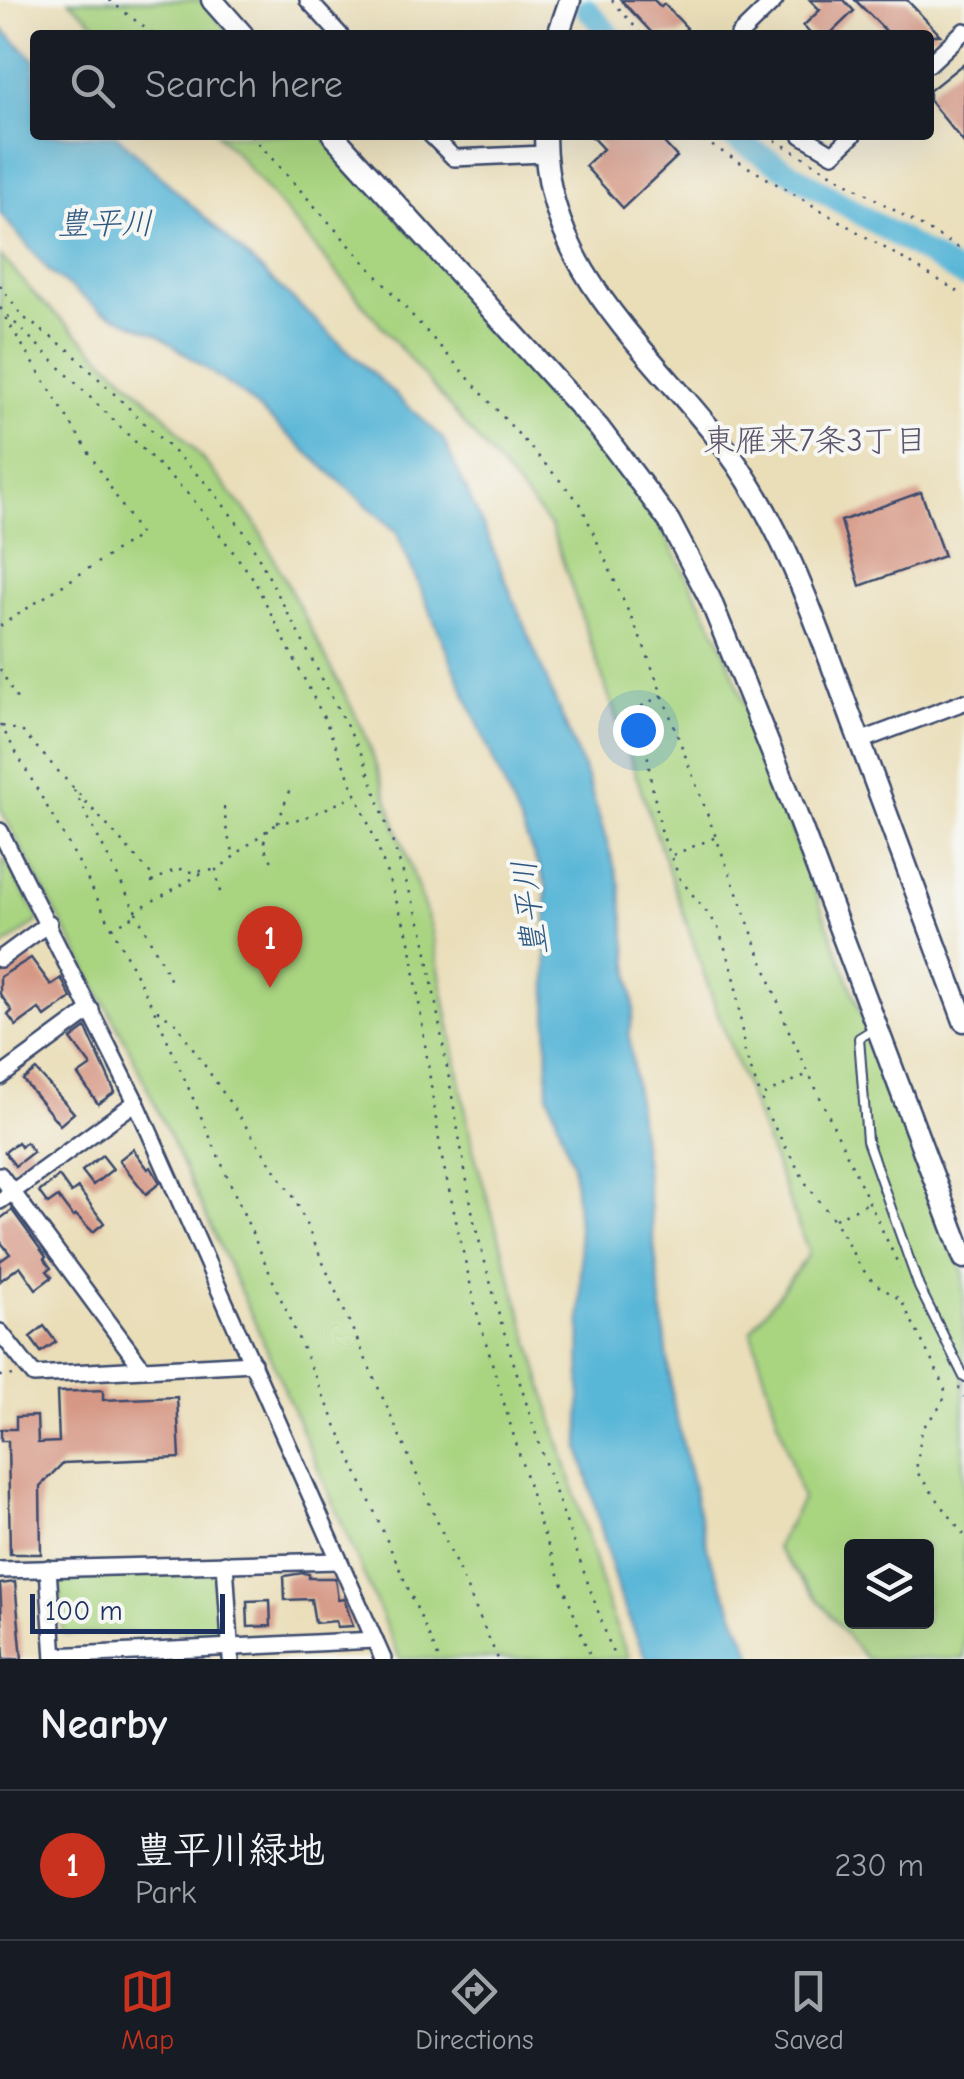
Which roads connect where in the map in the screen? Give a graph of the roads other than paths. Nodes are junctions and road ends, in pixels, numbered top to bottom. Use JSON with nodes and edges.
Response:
{"nodes":[{"id":1,"x":212,"y":0,"type":"edge"},
{"id":2,"x":308,"y":0,"type":"edge"},
{"id":3,"x":570,"y":0,"type":"edge"},
{"id":4,"x":775,"y":0,"type":"edge"},
{"id":5,"x":239,"y":30,"type":"edge"},
{"id":6,"x":335,"y":30,"type":"edge"},
{"id":7,"x":560,"y":30,"type":"edge"},
{"id":8,"x":744,"y":30,"type":"edge"},
{"id":9,"x":964,"y":31,"type":"edge"},
{"id":10,"x":934,"y":59,"type":"edge"},
{"id":11,"x":338,"y":140,"type":"edge"},
{"id":12,"x":435,"y":140,"type":"edge"},
{"id":13,"x":809,"y":140,"type":"edge"},
{"id":14,"x":848,"y":140,"type":"edge"},
{"id":15,"x":545,"y":144,"type":"edge"},
{"id":16,"x":964,"y":702,"type":"edge"},
{"id":17,"x":860,"y":741,"type":"junction"},
{"id":18,"x":2,"y":840,"type":"edge"},
{"id":19,"x":49,"y":923,"type":"junction"},
{"id":20,"x":0,"y":958,"type":"edge"},
{"id":21,"x":91,"y":1010,"type":"junction"},
{"id":22,"x":964,"y":1021,"type":"edge"},
{"id":23,"x":878,"y":1027,"type":"junction"},
{"id":24,"x":0,"y":1078,"type":"edge"},
{"id":25,"x":136,"y":1102,"type":"junction"},
{"id":26,"x":0,"y":1175,"type":"edge"},
{"id":27,"x":6,"y":1196,"type":"edge"},
{"id":28,"x":964,"y":1258,"type":"edge"},
{"id":29,"x":0,"y":1332,"type":"edge"},
{"id":30,"x":252,"y":1363,"type":"junction"},
{"id":31,"x":143,"y":1369,"type":"junction"},
{"id":32,"x":960,"y":1378,"type":"edge"},
{"id":33,"x":339,"y":1561,"type":"junction"},
{"id":34,"x":225,"y":1564,"type":"junction"},
{"id":35,"x":48,"y":1568,"type":"junction"},
{"id":36,"x":0,"y":1570,"type":"edge"},
{"id":37,"x":375,"y":1640,"type":"junction"},
{"id":38,"x":230,"y":1652,"type":"edge"},
{"id":39,"x":54,"y":1658,"type":"edge"},
{"id":40,"x":383,"y":1659,"type":"edge"}],
"edges":[{"from":1,"to":5,"type":"street"},
{"from":2,"to":6,"type":"street"},
{"from":3,"to":7,"type":"street"},
{"from":4,"to":8,"type":"street"},
{"from":9,"to":10,"type":"street"},
{"from":11,"to":23,"type":"street"},
{"from":12,"to":15,"type":"street"},
{"from":13,"to":14,"type":"street"},
{"from":15,"to":17,"type":"street"},
{"from":16,"to":17,"type":"street"},
{"from":17,"to":22,"type":"street"},
{"from":18,"to":19,"type":"street"},
{"from":19,"to":20,"type":"street"},
{"from":19,"to":21,"type":"street"},
{"from":21,"to":24,"type":"street"},
{"from":21,"to":25,"type":"street"},
{"from":23,"to":28,"type":"street"},
{"from":23,"to":32,"type":"lane"},
{"from":25,"to":27,"type":"street"},
{"from":25,"to":30,"type":"street"},
{"from":26,"to":27,"type":"street"},
{"from":27,"to":31,"type":"street"},
{"from":29,"to":31,"type":"street"},
{"from":30,"to":31,"type":"street"},
{"from":30,"to":33,"type":"street"},
{"from":33,"to":34,"type":"street"},
{"from":33,"to":37,"type":"street"},
{"from":34,"to":35,"type":"street"},
{"from":34,"to":38,"type":"street"},
{"from":35,"to":36,"type":"street"},
{"from":35,"to":39,"type":"street"},
{"from":37,"to":38,"type":"street"},
{"from":37,"to":40,"type":"street"},
{"from":38,"to":39,"type":"street"}]}
